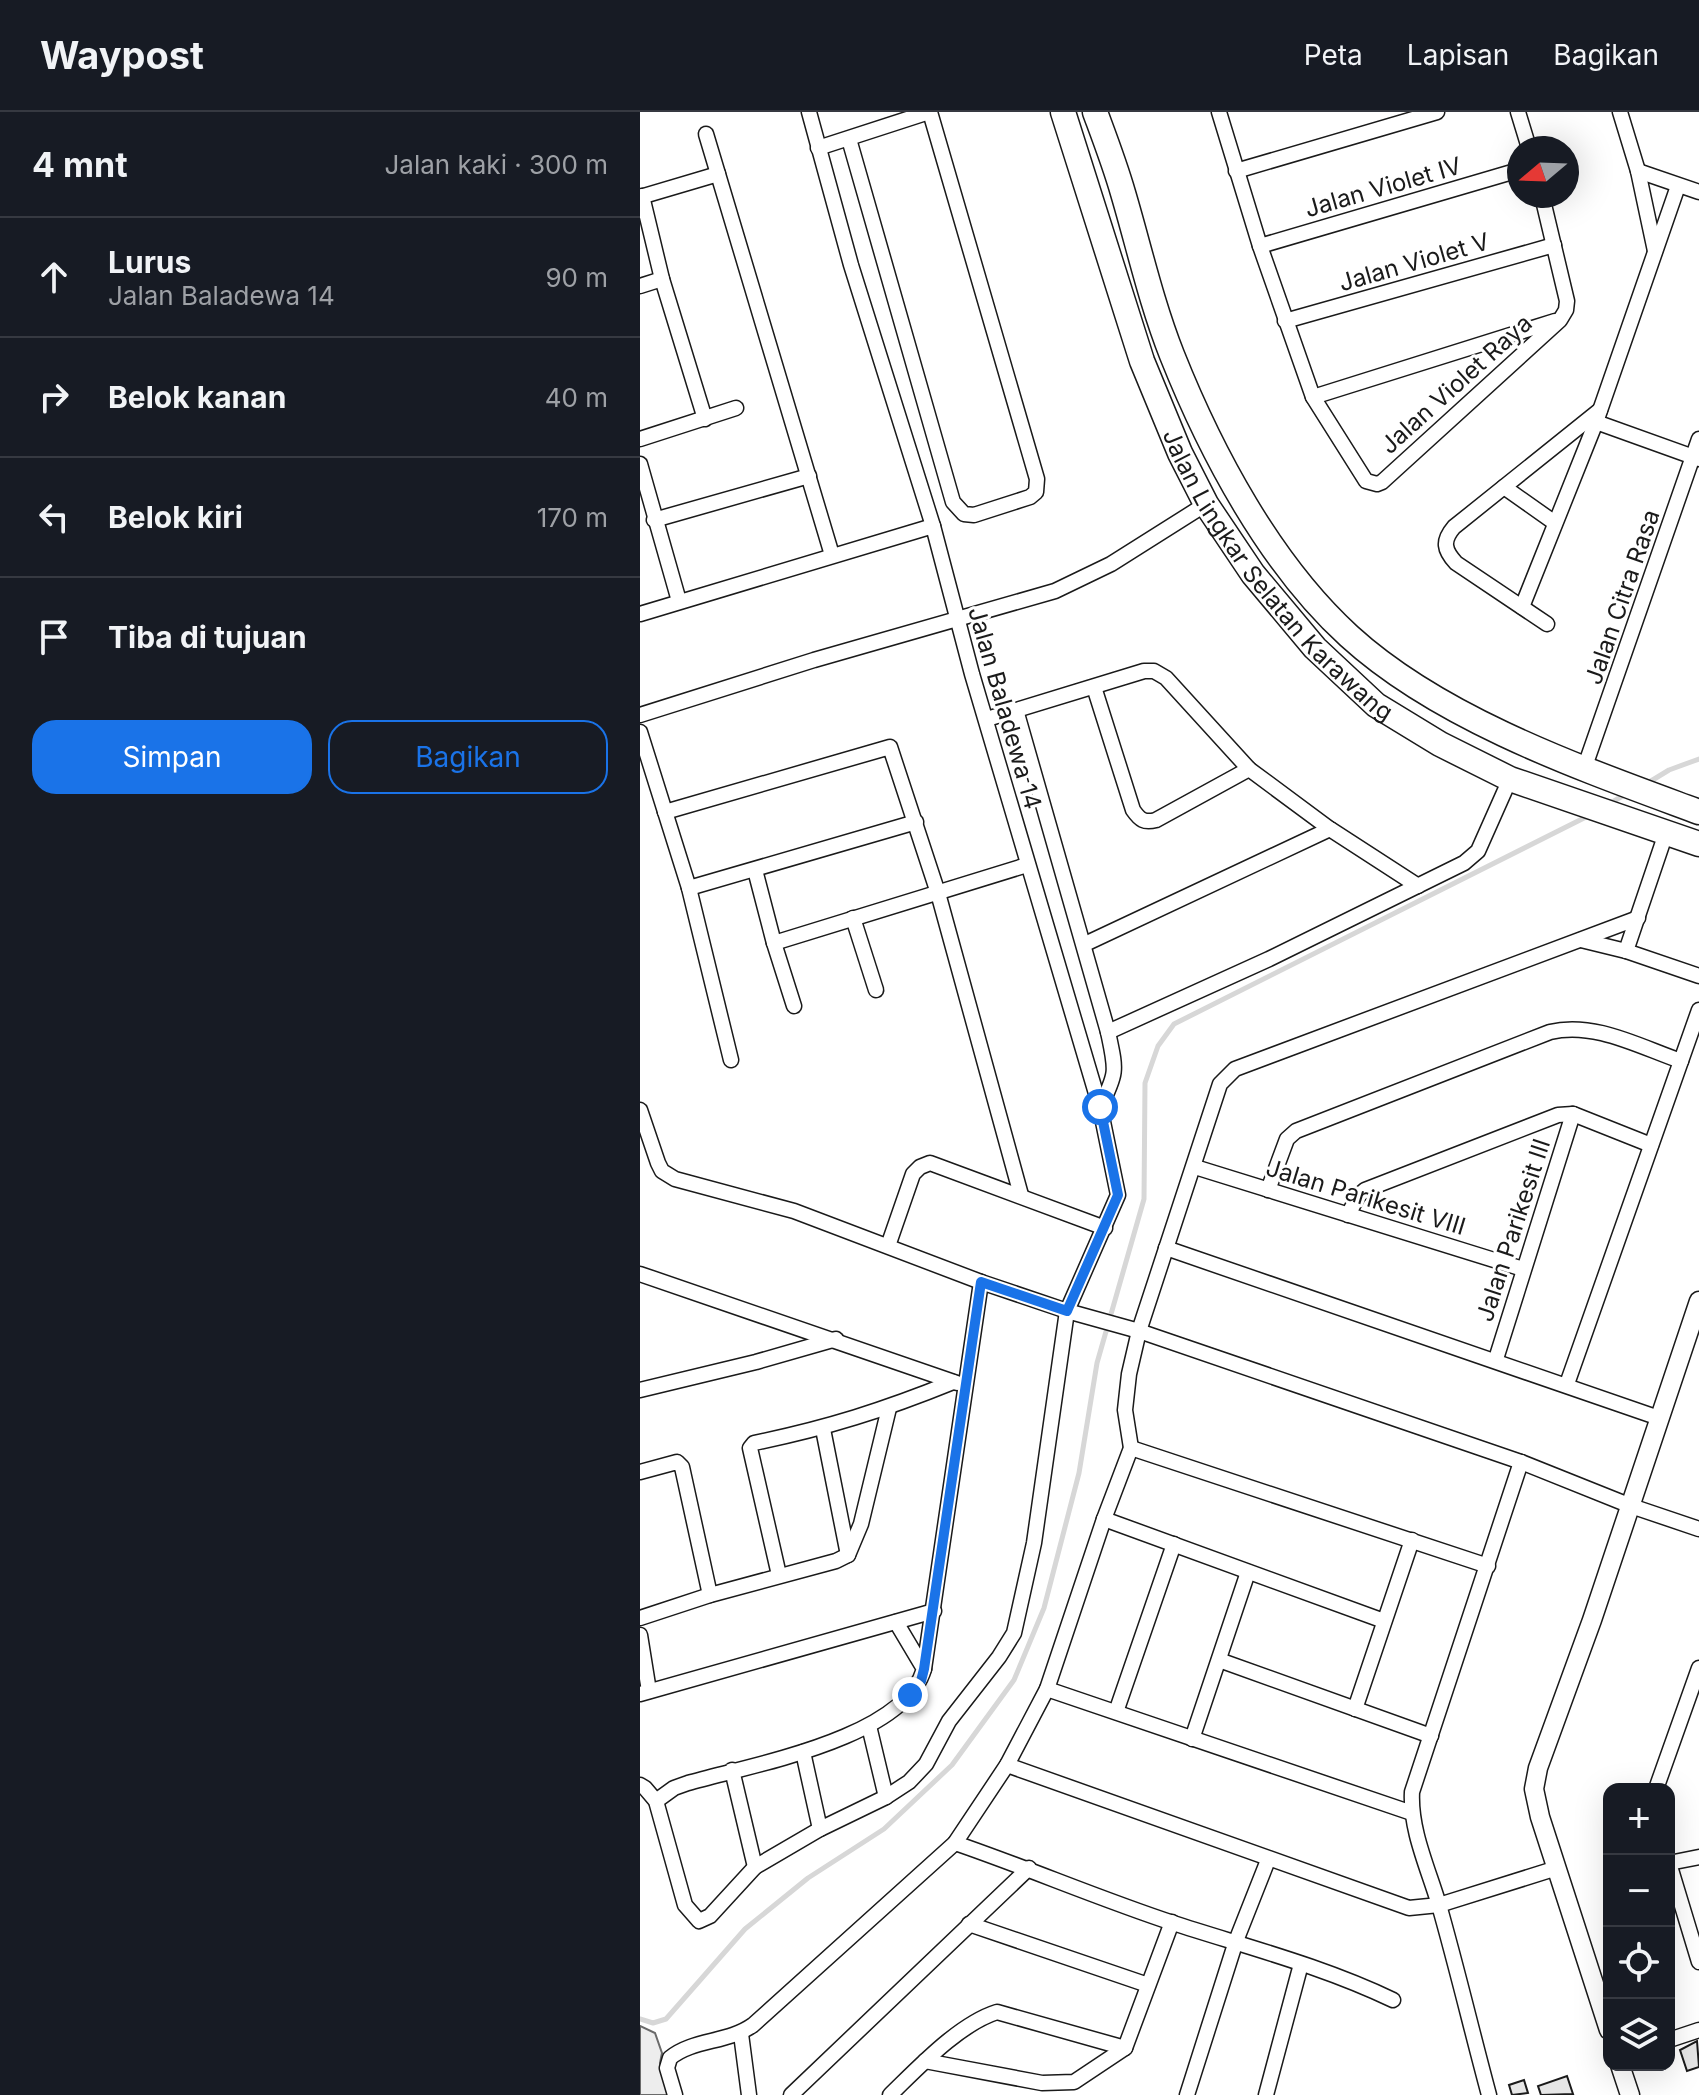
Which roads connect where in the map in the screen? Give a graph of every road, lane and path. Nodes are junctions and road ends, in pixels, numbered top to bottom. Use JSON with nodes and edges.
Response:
{"nodes":[{"id":1,"x":809,"y":112,"type":"edge"},
{"id":2,"x":929,"y":112,"type":"edge"},
{"id":3,"x":1063,"y":112,"type":"edge"},
{"id":4,"x":1095,"y":112,"type":"edge"},
{"id":5,"x":1219,"y":112,"type":"edge"},
{"id":6,"x":1437,"y":112,"type":"edge"},
{"id":7,"x":1518,"y":112,"type":"edge"},
{"id":8,"x":1620,"y":112,"type":"edge"},
{"id":9,"x":706,"y":134,"type":"dead end"},
{"id":10,"x":1525,"y":136,"type":"edge"},
{"id":11,"x":849,"y":139,"type":"junction"},
{"id":12,"x":818,"y":148,"type":"junction"},
{"id":13,"x":1236,"y":171,"type":"junction"},
{"id":14,"x":1638,"y":171,"type":"junction"},
{"id":15,"x":718,"y":174,"type":"junction"},
{"id":16,"x":1507,"y":174,"type":"edge"},
{"id":17,"x":1678,"y":186,"type":"junction"},
{"id":18,"x":1699,"y":192,"type":"edge"},
{"id":19,"x":641,"y":197,"type":"edge"},
{"id":20,"x":1545,"y":208,"type":"edge"},
{"id":21,"x":1554,"y":245,"type":"junction"},
{"id":22,"x":1260,"y":246,"type":"junction"},
{"id":23,"x":1655,"y":253,"type":"junction"},
{"id":24,"x":662,"y":279,"type":"junction"},
{"id":25,"x":640,"y":286,"type":"edge"},
{"id":26,"x":1560,"y":320,"type":"junction"},
{"id":27,"x":1285,"y":321,"type":"junction"},
{"id":28,"x":1313,"y":397,"type":"junction"},
{"id":29,"x":736,"y":408,"type":"dead end"},
{"id":30,"x":1598,"y":416,"type":"junction"},
{"id":31,"x":705,"y":419,"type":"junction"},
{"id":32,"x":640,"y":439,"type":"edge"},
{"id":33,"x":1699,"y":439,"type":"edge"},
{"id":34,"x":1696,"y":458,"type":"edge"},
{"id":35,"x":640,"y":464,"type":"edge"},
{"id":36,"x":809,"y":476,"type":"junction"},
{"id":37,"x":1504,"y":487,"type":"junction"},
{"id":38,"x":1206,"y":504,"type":"junction"},
{"id":39,"x":654,"y":520,"type":"junction"},
{"id":40,"x":1555,"y":523,"type":"junction"},
{"id":41,"x":933,"y":526,"type":"junction"},
{"id":42,"x":832,"y":555,"type":"junction"},
{"id":43,"x":679,"y":601,"type":"junction"},
{"id":44,"x":1522,"y":607,"type":"junction"},
{"id":45,"x":640,"y":614,"type":"edge"},
{"id":46,"x":956,"y":618,"type":"junction"},
{"id":47,"x":1547,"y":624,"type":"dead end"},
{"id":48,"x":1094,"y":687,"type":"junction"},
{"id":49,"x":1016,"y":710,"type":"junction"},
{"id":50,"x":640,"y":715,"type":"edge"},
{"id":51,"x":987,"y":719,"type":"junction"},
{"id":52,"x":640,"y":732,"type":"edge"},
{"id":53,"x":1249,"y":769,"type":"junction"},
{"id":54,"x":1584,"y":769,"type":"junction"},
{"id":55,"x":1510,"y":779,"type":"junction"},
{"id":56,"x":665,"y":812,"type":"junction"},
{"id":57,"x":1699,"y":812,"type":"edge"},
{"id":58,"x":916,"y":822,"type":"junction"},
{"id":59,"x":1330,"y":829,"type":"junction"},
{"id":60,"x":1666,"y":833,"type":"junction"},
{"id":61,"x":1699,"y":844,"type":"edge"},
{"id":62,"x":1027,"y":865,"type":"junction"},
{"id":63,"x":755,"y":870,"type":"junction"},
{"id":64,"x":1418,"y":886,"type":"junction"},
{"id":65,"x":689,"y":888,"type":"junction"},
{"id":66,"x":938,"y":893,"type":"junction"},
{"id":67,"x":853,"y":918,"type":"junction"},
{"id":68,"x":1638,"y":918,"type":"junction"},
{"id":69,"x":1580,"y":940,"type":"junction"},
{"id":70,"x":774,"y":943,"type":"junction"},
{"id":71,"x":1085,"y":944,"type":"junction"},
{"id":72,"x":1626,"y":951,"type":"junction"},
{"id":73,"x":1699,"y":976,"type":"edge"},
{"id":74,"x":876,"y":990,"type":"dead end"},
{"id":75,"x":794,"y":1006,"type":"dead end"},
{"id":76,"x":1699,"y":1010,"type":"edge"},
{"id":77,"x":1108,"y":1032,"type":"junction"},
{"id":78,"x":731,"y":1060,"type":"dead end"},
{"id":79,"x":1681,"y":1061,"type":"junction"},
{"id":80,"x":1100,"y":1107,"type":"junction"},
{"id":81,"x":640,"y":1110,"type":"edge"},
{"id":82,"x":1573,"y":1114,"type":"junction"},
{"id":83,"x":1651,"y":1145,"type":"junction"},
{"id":84,"x":1195,"y":1167,"type":"junction"},
{"id":85,"x":1268,"y":1190,"type":"junction"},
{"id":86,"x":1021,"y":1195,"type":"junction"},
{"id":87,"x":1348,"y":1215,"type":"junction"},
{"id":88,"x":1105,"y":1228,"type":"junction"},
{"id":89,"x":888,"y":1246,"type":"junction"},
{"id":90,"x":1166,"y":1248,"type":"junction"},
{"id":91,"x":1523,"y":1269,"type":"junction"},
{"id":92,"x":640,"y":1274,"type":"edge"},
{"id":93,"x":981,"y":1282,"type":"junction"},
{"id":94,"x":1699,"y":1301,"type":"edge"},
{"id":95,"x":1067,"y":1311,"type":"junction"},
{"id":96,"x":1139,"y":1331,"type":"junction"},
{"id":97,"x":836,"y":1339,"type":"junction"},
{"id":98,"x":1496,"y":1359,"type":"junction"},
{"id":99,"x":959,"y":1383,"type":"junction"},
{"id":100,"x":1567,"y":1384,"type":"junction"},
{"id":101,"x":640,"y":1390,"type":"edge"},
{"id":102,"x":889,"y":1408,"type":"junction"},
{"id":103,"x":1659,"y":1418,"type":"junction"},
{"id":104,"x":823,"y":1429,"type":"junction"},
{"id":105,"x":1131,"y":1448,"type":"junction"},
{"id":106,"x":1521,"y":1462,"type":"junction"},
{"id":107,"x":640,"y":1472,"type":"edge"},
{"id":108,"x":1631,"y":1506,"type":"junction"},
{"id":109,"x":1104,"y":1519,"type":"junction"},
{"id":110,"x":1699,"y":1529,"type":"edge"},
{"id":111,"x":1412,"y":1540,"type":"junction"},
{"id":112,"x":1174,"y":1544,"type":"junction"},
{"id":113,"x":848,"y":1555,"type":"junction"},
{"id":114,"x":1488,"y":1566,"type":"junction"},
{"id":115,"x":1248,"y":1572,"type":"junction"},
{"id":116,"x":779,"y":1575,"type":"junction"},
{"id":117,"x":710,"y":1595,"type":"junction"},
{"id":118,"x":934,"y":1611,"type":"junction"},
{"id":119,"x":640,"y":1618,"type":"edge"},
{"id":120,"x":1384,"y":1621,"type":"junction"},
{"id":121,"x":896,"y":1622,"type":"junction"},
{"id":122,"x":640,"y":1635,"type":"edge"},
{"id":123,"x":1219,"y":1660,"type":"junction"},
{"id":124,"x":1699,"y":1668,"type":"edge"},
{"id":125,"x":924,"y":1669,"type":"junction"},
{"id":126,"x":1047,"y":1689,"type":"junction"},
{"id":127,"x":645,"y":1692,"type":"edge"},
{"id":128,"x":1355,"y":1709,"type":"junction"},
{"id":129,"x":1116,"y":1712,"type":"junction"},
{"id":130,"x":869,"y":1726,"type":"junction"},
{"id":131,"x":1431,"y":1736,"type":"junction"},
{"id":132,"x":1192,"y":1739,"type":"junction"},
{"id":133,"x":803,"y":1752,"type":"junction"},
{"id":134,"x":1007,"y":1765,"type":"junction"},
{"id":135,"x":732,"y":1770,"type":"junction"},
{"id":136,"x":1658,"y":1783,"type":"edge"},
{"id":137,"x":640,"y":1785,"type":"edge"},
{"id":138,"x":886,"y":1797,"type":"junction"},
{"id":139,"x":656,"y":1801,"type":"junction"},
{"id":140,"x":1412,"y":1813,"type":"junction"},
{"id":141,"x":820,"y":1829,"type":"junction"},
{"id":142,"x":955,"y":1843,"type":"junction"},
{"id":143,"x":1699,"y":1857,"type":"edge"},
{"id":144,"x":1268,"y":1860,"type":"junction"},
{"id":145,"x":1675,"y":1862,"type":"edge"},
{"id":146,"x":755,"y":1867,"type":"junction"},
{"id":147,"x":1029,"y":1868,"type":"junction"},
{"id":148,"x":1557,"y":1868,"type":"junction"},
{"id":149,"x":1675,"y":1879,"type":"edge"},
{"id":150,"x":1439,"y":1905,"type":"junction"},
{"id":151,"x":1172,"y":1922,"type":"junction"},
{"id":152,"x":969,"y":1924,"type":"junction"},
{"id":153,"x":1696,"y":1936,"type":"edge"},
{"id":154,"x":1236,"y":1941,"type":"junction"},
{"id":155,"x":1699,"y":1962,"type":"edge"},
{"id":156,"x":1301,"y":1964,"type":"junction"},
{"id":157,"x":1148,"y":1985,"type":"junction"},
{"id":158,"x":1393,"y":2000,"type":"dead end"},
{"id":159,"x":1603,"y":2011,"type":"edge"},
{"id":160,"x":1699,"y":2030,"type":"edge"},
{"id":161,"x":741,"y":2034,"type":"junction"},
{"id":162,"x":1675,"y":2038,"type":"edge"},
{"id":163,"x":1125,"y":2048,"type":"junction"},
{"id":164,"x":925,"y":2061,"type":"junction"},
{"id":165,"x":1622,"y":2071,"type":"edge"},
{"id":166,"x":675,"y":2095,"type":"edge"},
{"id":167,"x":749,"y":2095,"type":"edge"},
{"id":168,"x":791,"y":2095,"type":"edge"},
{"id":169,"x":890,"y":2095,"type":"edge"},
{"id":170,"x":1187,"y":2095,"type":"edge"},
{"id":171,"x":1266,"y":2095,"type":"edge"},
{"id":172,"x":1489,"y":2095,"type":"edge"},
{"id":173,"x":1630,"y":2095,"type":"edge"}],
"edges":[{"from":1,"to":12,"type":"street","name":"Jalan Baladewa 14"},
{"from":2,"to":11,"type":"street"},
{"from":2,"to":11,"type":"street"},
{"from":3,"to":38,"type":"main road","name":"Jalan Lingkar Selatan Karawang"},
{"from":4,"to":54,"type":"main road","name":"Jalan Lingkar Selatan Karawang"},
{"from":5,"to":13,"type":"street","name":"Jalan Violet Raya"},
{"from":6,"to":13,"type":"street"},
{"from":7,"to":10,"type":"street"},
{"from":8,"to":14,"type":"street"},
{"from":9,"to":15,"type":"street"},
{"from":11,"to":12,"type":"street"},
{"from":12,"to":41,"type":"street","name":"Jalan Baladewa 14"},
{"from":13,"to":22,"type":"street","name":"Jalan Violet Raya"},
{"from":14,"to":17,"type":"street"},
{"from":14,"to":23,"type":"street"},
{"from":15,"to":19,"type":"street"},
{"from":15,"to":36,"type":"street"},
{"from":16,"to":22,"type":"street","name":"Jalan Violet IV"},
{"from":17,"to":18,"type":"street"},
{"from":17,"to":23,"type":"street"},
{"from":19,"to":24,"type":"street"},
{"from":20,"to":21,"type":"street","name":"Jalan Violet Raya"},
{"from":21,"to":26,"type":"street","name":"Jalan Violet Raya"},
{"from":21,"to":27,"type":"street","name":"Jalan Violet V"},
{"from":22,"to":27,"type":"street","name":"Jalan Violet Raya"},
{"from":23,"to":30,"type":"street"},
{"from":24,"to":25,"type":"street"},
{"from":24,"to":31,"type":"street"},
{"from":26,"to":28,"type":"street"},
{"from":26,"to":28,"type":"street","name":"Jalan Violet Raya"},
{"from":27,"to":28,"type":"street","name":"Jalan Violet Raya"},
{"from":29,"to":31,"type":"street"},
{"from":30,"to":34,"type":"street"},
{"from":30,"to":37,"type":"street"},
{"from":30,"to":40,"type":"street"},
{"from":31,"to":32,"type":"street"},
{"from":33,"to":34,"type":"street","name":"Jalan Citra Rasa"},
{"from":34,"to":54,"type":"street","name":"Jalan Citra Rasa"},
{"from":35,"to":39,"type":"street"},
{"from":36,"to":39,"type":"street"},
{"from":36,"to":42,"type":"street"},
{"from":37,"to":40,"type":"street"},
{"from":37,"to":44,"type":"street"},
{"from":38,"to":46,"type":"street"},
{"from":38,"to":55,"type":"main road","name":"Jalan Lingkar Selatan Karawang"},
{"from":39,"to":43,"type":"street"},
{"from":40,"to":44,"type":"street"},
{"from":41,"to":42,"type":"street"},
{"from":41,"to":46,"type":"street","name":"Jalan Baladewa 14"},
{"from":42,"to":43,"type":"street"},
{"from":43,"to":45,"type":"street"},
{"from":44,"to":47,"type":"street"},
{"from":46,"to":50,"type":"street"},
{"from":46,"to":51,"type":"street","name":"Jalan Baladewa 14"},
{"from":48,"to":49,"type":"street"},
{"from":48,"to":53,"type":"street"},
{"from":48,"to":53,"type":"street"},
{"from":49,"to":51,"type":"street"},
{"from":49,"to":71,"type":"street"},
{"from":51,"to":62,"type":"street","name":"Jalan Baladewa 14"},
{"from":52,"to":56,"type":"street"},
{"from":53,"to":59,"type":"street"},
{"from":54,"to":57,"type":"main road","name":"Jalan Lingkar Selatan Karawang"},
{"from":55,"to":60,"type":"main road","name":"Jalan Lingkar Selatan Karawang"},
{"from":55,"to":64,"type":"street"},
{"from":56,"to":58,"type":"street"},
{"from":56,"to":65,"type":"street"},
{"from":58,"to":63,"type":"street"},
{"from":58,"to":66,"type":"street"},
{"from":59,"to":64,"type":"street"},
{"from":59,"to":71,"type":"street"},
{"from":60,"to":61,"type":"main road","name":"Jalan Lingkar Selatan Karawang"},
{"from":60,"to":68,"type":"street"},
{"from":62,"to":66,"type":"street"},
{"from":62,"to":80,"type":"street","name":"Jalan Baladewa 14"},
{"from":63,"to":65,"type":"street"},
{"from":63,"to":70,"type":"street"},
{"from":64,"to":77,"type":"street"},
{"from":65,"to":78,"type":"street"},
{"from":66,"to":67,"type":"street"},
{"from":66,"to":86,"type":"street"},
{"from":67,"to":70,"type":"street"},
{"from":67,"to":74,"type":"street"},
{"from":68,"to":69,"type":"street"},
{"from":68,"to":72,"type":"street"},
{"from":69,"to":72,"type":"street"},
{"from":69,"to":84,"type":"street"},
{"from":70,"to":75,"type":"street"},
{"from":71,"to":77,"type":"street"},
{"from":72,"to":73,"type":"street"},
{"from":76,"to":79,"type":"street"},
{"from":77,"to":80,"type":"street"},
{"from":79,"to":83,"type":"street"},
{"from":79,"to":85,"type":"street"},
{"from":80,"to":88,"type":"street","name":"Jalan Baladewa 14"},
{"from":81,"to":89,"type":"street"},
{"from":82,"to":83,"type":"street"},
{"from":82,"to":87,"type":"street"},
{"from":82,"to":91,"type":"street","name":"Jalan Parikesit III"},
{"from":83,"to":100,"type":"street"},
{"from":84,"to":85,"type":"street","name":"Jalan Parikesit VIII"},
{"from":84,"to":90,"type":"street"},
{"from":85,"to":87,"type":"street","name":"Jalan Parikesit VIII"},
{"from":86,"to":88,"type":"street"},
{"from":86,"to":89,"type":"street"},
{"from":87,"to":91,"type":"street","name":"Jalan Parikesit VIII"},
{"from":88,"to":95,"type":"street","name":"Jalan Baladewa 14"},
{"from":89,"to":93,"type":"street"},
{"from":90,"to":96,"type":"street"},
{"from":90,"to":98,"type":"street"},
{"from":91,"to":98,"type":"street","name":"Jalan Parikesit III"},
{"from":92,"to":97,"type":"street"},
{"from":93,"to":95,"type":"street"},
{"from":93,"to":99,"type":"street"},
{"from":94,"to":103,"type":"street"},
{"from":95,"to":96,"type":"street"},
{"from":95,"to":138,"type":"street","name":"Jalan Baladewa 14"},
{"from":96,"to":105,"type":"street"},
{"from":96,"to":106,"type":"street"},
{"from":97,"to":99,"type":"street"},
{"from":97,"to":101,"type":"street"},
{"from":98,"to":100,"type":"street"},
{"from":99,"to":102,"type":"street"},
{"from":99,"to":118,"type":"street"},
{"from":100,"to":103,"type":"street"},
{"from":102,"to":104,"type":"street"},
{"from":102,"to":113,"type":"street"},
{"from":103,"to":108,"type":"street"},
{"from":104,"to":113,"type":"street"},
{"from":104,"to":116,"type":"street"},
{"from":105,"to":109,"type":"street"},
{"from":105,"to":111,"type":"street"},
{"from":106,"to":108,"type":"street"},
{"from":106,"to":114,"type":"street"},
{"from":107,"to":117,"type":"street"},
{"from":108,"to":110,"type":"street"},
{"from":108,"to":148,"type":"street"},
{"from":109,"to":112,"type":"street"},
{"from":109,"to":126,"type":"street"},
{"from":111,"to":114,"type":"street"},
{"from":111,"to":120,"type":"street"},
{"from":112,"to":115,"type":"street"},
{"from":112,"to":129,"type":"street"},
{"from":113,"to":116,"type":"street"},
{"from":114,"to":131,"type":"street"},
{"from":115,"to":120,"type":"street"},
{"from":115,"to":123,"type":"street"},
{"from":116,"to":117,"type":"street"},
{"from":117,"to":119,"type":"street"},
{"from":118,"to":121,"type":"street"},
{"from":118,"to":125,"type":"street"},
{"from":120,"to":128,"type":"street"},
{"from":121,"to":125,"type":"street"},
{"from":121,"to":127,"type":"street"},
{"from":122,"to":127,"type":"street"},
{"from":123,"to":128,"type":"street"},
{"from":123,"to":132,"type":"street"},
{"from":124,"to":136,"type":"street"},
{"from":125,"to":130,"type":"street"},
{"from":126,"to":129,"type":"street"},
{"from":126,"to":134,"type":"street"},
{"from":128,"to":131,"type":"street"},
{"from":129,"to":132,"type":"street"},
{"from":130,"to":133,"type":"street"},
{"from":130,"to":138,"type":"street"},
{"from":131,"to":140,"type":"street"},
{"from":132,"to":140,"type":"street"},
{"from":133,"to":135,"type":"street"},
{"from":133,"to":141,"type":"street"},
{"from":134,"to":142,"type":"street"},
{"from":134,"to":144,"type":"street"},
{"from":135,"to":139,"type":"street"},
{"from":135,"to":146,"type":"street"},
{"from":137,"to":139,"type":"street"},
{"from":138,"to":141,"type":"street","name":"Jalan Baladewa 14"},
{"from":139,"to":146,"type":"street","name":"Jalan Baladewa 14"},
{"from":140,"to":150,"type":"street"},
{"from":141,"to":146,"type":"street","name":"Jalan Baladewa 14"},
{"from":142,"to":147,"type":"street"},
{"from":142,"to":161,"type":"street"},
{"from":143,"to":145,"type":"street"},
{"from":144,"to":150,"type":"street"},
{"from":144,"to":154,"type":"street"},
{"from":147,"to":151,"type":"street"},
{"from":147,"to":152,"type":"street"},
{"from":148,"to":150,"type":"street"},
{"from":148,"to":159,"type":"street"},
{"from":149,"to":153,"type":"street"},
{"from":150,"to":172,"type":"street"},
{"from":151,"to":154,"type":"street"},
{"from":151,"to":157,"type":"street"},
{"from":152,"to":157,"type":"street"},
{"from":152,"to":168,"type":"street"},
{"from":153,"to":155,"type":"street"},
{"from":154,"to":156,"type":"street"},
{"from":154,"to":170,"type":"street"},
{"from":156,"to":158,"type":"street"},
{"from":156,"to":171,"type":"street"},
{"from":157,"to":163,"type":"street"},
{"from":160,"to":162,"type":"street"},
{"from":161,"to":166,"type":"street"},
{"from":161,"to":167,"type":"street"},
{"from":163,"to":164,"type":"street"},
{"from":163,"to":164,"type":"street"},
{"from":164,"to":169,"type":"street"},
{"from":165,"to":173,"type":"street"}]}
